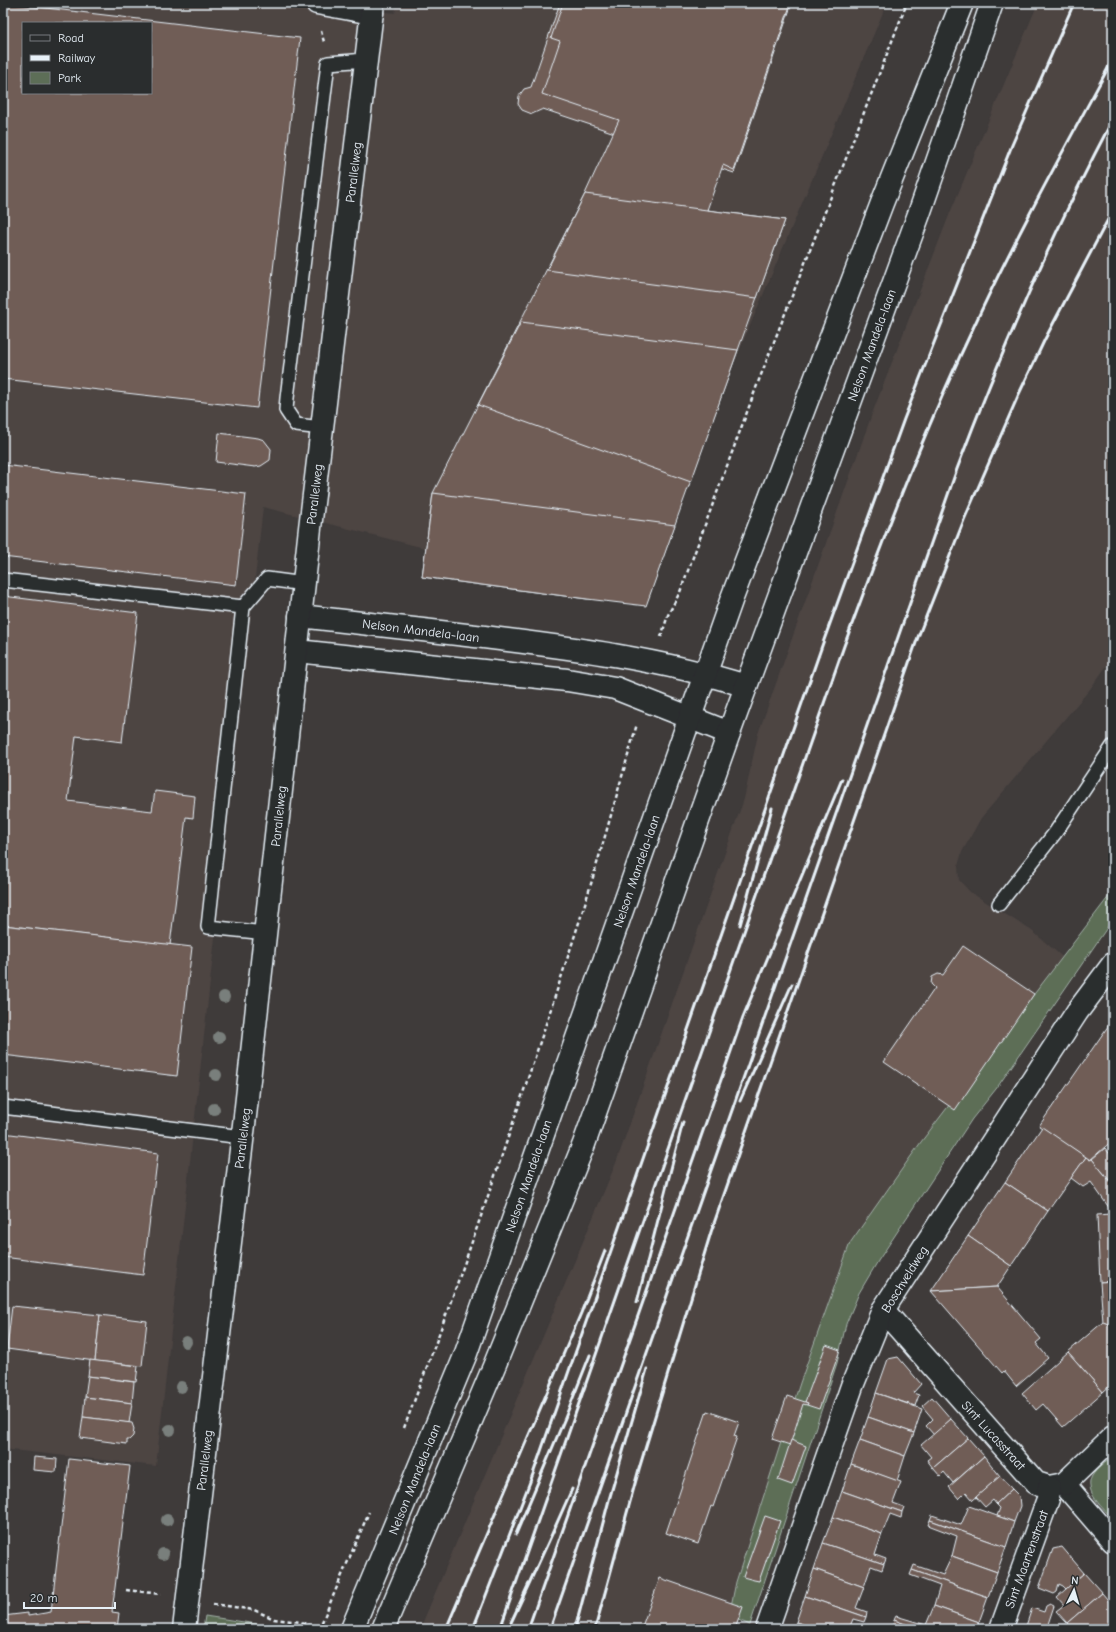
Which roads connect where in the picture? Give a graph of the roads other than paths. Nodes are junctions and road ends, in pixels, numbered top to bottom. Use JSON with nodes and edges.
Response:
{"nodes":[{"id":1,"x":317,"y":3,"type":"edge"},
{"id":2,"x":962,"y":3,"type":"edge"},
{"id":3,"x":992,"y":3,"type":"edge"},
{"id":4,"x":373,"y":8,"type":"edge"},
{"id":5,"x":366,"y":60,"type":"junction"},
{"id":6,"x":322,"y":428,"type":"junction"},
{"id":7,"x":3,"y":580,"type":"edge"},
{"id":8,"x":304,"y":584,"type":"junction"},
{"id":9,"x":243,"y":607,"type":"junction"},
{"id":10,"x":300,"y":616,"type":"junction"},
{"id":11,"x":297,"y":651,"type":"junction"},
{"id":12,"x":706,"y":674,"type":"junction"},
{"id":13,"x":746,"y":686,"type":"junction"},
{"id":14,"x":690,"y":718,"type":"junction"},
{"id":15,"x":729,"y":733,"type":"junction"},
{"id":16,"x":1113,"y":746,"type":"edge"},
{"id":17,"x":999,"y":904,"type":"dead end"},
{"id":18,"x":265,"y":933,"type":"junction"},
{"id":19,"x":1113,"y":964,"type":"edge"},
{"id":20,"x":3,"y":1107,"type":"edge"},
{"id":21,"x":242,"y":1137,"type":"junction"},
{"id":22,"x":883,"y":1310,"type":"junction"},
{"id":23,"x":1113,"y":1438,"type":"edge"},
{"id":24,"x":1057,"y":1486,"type":"junction"},
{"id":25,"x":1113,"y":1541,"type":"edge"},
{"id":26,"x":184,"y":1629,"type":"edge"},
{"id":27,"x":352,"y":1629,"type":"edge"},
{"id":28,"x":383,"y":1629,"type":"edge"},
{"id":29,"x":767,"y":1629,"type":"edge"},
{"id":30,"x":1001,"y":1629,"type":"edge"}],
"edges":[{"from":1,"to":4,"type":"street"},
{"from":2,"to":12,"type":"street","name":"Nelson Mandela-laan"},
{"from":3,"to":13,"type":"street","name":"Nelson Mandela-laan"},
{"from":4,"to":5,"type":"street","name":"Parallelweg"},
{"from":5,"to":6,"type":"street","name":"Parallelweg"},
{"from":5,"to":6,"type":"lane"},
{"from":6,"to":8,"type":"street","name":"Parallelweg"},
{"from":7,"to":9,"type":"lane"},
{"from":8,"to":9,"type":"lane"},
{"from":8,"to":10,"type":"street","name":"Parallelweg"},
{"from":9,"to":18,"type":"lane"},
{"from":10,"to":11,"type":"street","name":"Parallelweg"},
{"from":10,"to":12,"type":"street","name":"Nelson Mandela-laan"},
{"from":11,"to":14,"type":"street"},
{"from":11,"to":18,"type":"street","name":"Parallelweg"},
{"from":12,"to":13,"type":"street","name":"Nelson Mandela-laan"},
{"from":12,"to":14,"type":"street","name":"Nelson Mandela-laan"},
{"from":13,"to":15,"type":"street","name":"Nelson Mandela-laan"},
{"from":14,"to":15,"type":"street"},
{"from":14,"to":27,"type":"street","name":"Nelson Mandela-laan"},
{"from":15,"to":28,"type":"street","name":"Nelson Mandela-laan"},
{"from":16,"to":17,"type":"lane"},
{"from":18,"to":21,"type":"street","name":"Parallelweg"},
{"from":19,"to":22,"type":"street","name":"Boschveldweg"},
{"from":20,"to":21,"type":"lane"},
{"from":21,"to":26,"type":"street","name":"Parallelweg"},
{"from":22,"to":24,"type":"street","name":"Sint Lucasstraat"},
{"from":22,"to":29,"type":"street","name":"Boschveldweg"},
{"from":23,"to":24,"type":"street"},
{"from":24,"to":25,"type":"street","name":"Sint Lucasstraat"},
{"from":24,"to":30,"type":"street","name":"Sint Maartenstraat"}]}
